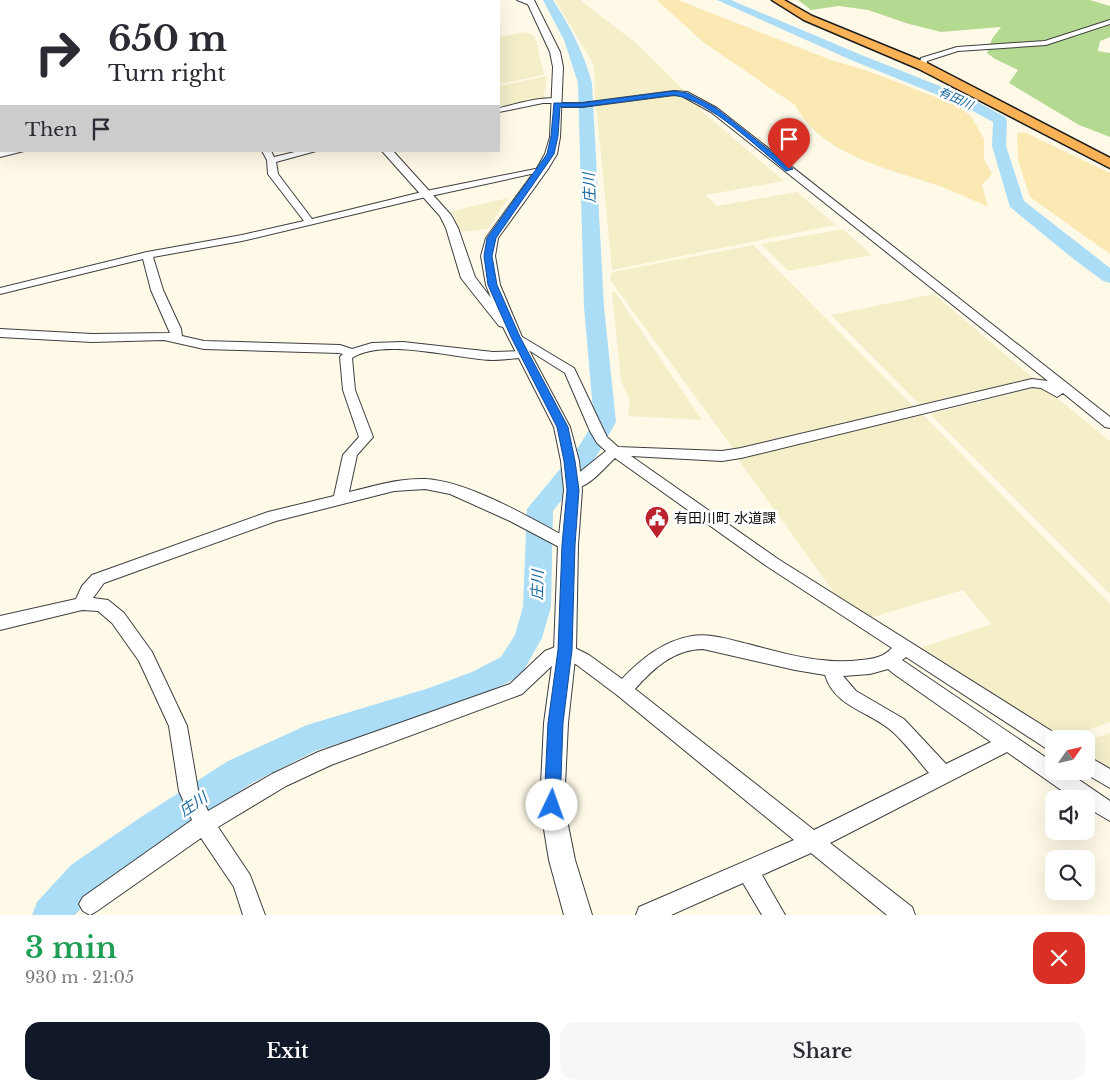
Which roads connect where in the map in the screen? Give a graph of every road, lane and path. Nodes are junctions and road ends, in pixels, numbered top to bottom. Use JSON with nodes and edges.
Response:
{"nodes":[{"id":1,"x":520,"y":0,"type":"edge"},
{"id":2,"x":777,"y":0,"type":"edge"},
{"id":3,"x":531,"y":2,"type":"edge"},
{"id":4,"x":1110,"y":22,"type":"edge"},
{"id":5,"x":923,"y":66,"type":"junction"},
{"id":6,"x":557,"y":103,"type":"junction"},
{"id":7,"x":500,"y":109,"type":"edge"},
{"id":8,"x":13,"y":152,"type":"edge"},
{"id":9,"x":267,"y":152,"type":"edge"},
{"id":10,"x":307,"y":152,"type":"edge"},
{"id":11,"x":388,"y":152,"type":"edge"},
{"id":12,"x":0,"y":154,"type":"edge"},
{"id":13,"x":271,"y":160,"type":"junction"},
{"id":14,"x":1110,"y":164,"type":"edge"},
{"id":15,"x":542,"y":169,"type":"junction"},
{"id":16,"x":426,"y":194,"type":"junction"},
{"id":17,"x":310,"y":223,"type":"junction"},
{"id":18,"x":147,"y":255,"type":"junction"},
{"id":19,"x":491,"y":275,"type":"junction"},
{"id":20,"x":468,"y":278,"type":"junction"},
{"id":21,"x":0,"y":291,"type":"edge"},
{"id":22,"x":0,"y":333,"type":"edge"},
{"id":23,"x":515,"y":337,"type":"junction"},
{"id":24,"x":176,"y":338,"type":"junction"},
{"id":25,"x":352,"y":353,"type":"junction"},
{"id":26,"x":524,"y":354,"type":"junction"},
{"id":27,"x":1092,"y":409,"type":"junction"},
{"id":28,"x":1110,"y":424,"type":"edge"},
{"id":29,"x":614,"y":450,"type":"junction"},
{"id":30,"x":572,"y":484,"type":"junction"},
{"id":31,"x":342,"y":499,"type":"junction"},
{"id":32,"x":568,"y":545,"type":"junction"},
{"id":33,"x":82,"y":604,"type":"junction"},
{"id":34,"x":0,"y":623,"type":"edge"},
{"id":35,"x":565,"y":650,"type":"junction"},
{"id":36,"x":896,"y":654,"type":"junction"},
{"id":37,"x":832,"y":669,"type":"junction"},
{"id":38,"x":623,"y":690,"type":"junction"},
{"id":39,"x":1045,"y":738,"type":"edge"},
{"id":40,"x":1007,"y":743,"type":"junction"},
{"id":41,"x":1095,"y":770,"type":"edge"},
{"id":42,"x":942,"y":774,"type":"junction"},
{"id":43,"x":1110,"y":779,"type":"edge"},
{"id":44,"x":1110,"y":812,"type":"edge"},
{"id":45,"x":204,"y":824,"type":"junction"},
{"id":46,"x":812,"y":842,"type":"junction"},
{"id":47,"x":748,"y":871,"type":"junction"},
{"id":48,"x":90,"y":904,"type":"dead end"},
{"id":49,"x":254,"y":915,"type":"edge"},
{"id":50,"x":578,"y":915,"type":"edge"},
{"id":51,"x":647,"y":915,"type":"edge"},
{"id":52,"x":774,"y":915,"type":"edge"},
{"id":53,"x":904,"y":915,"type":"edge"}],
"edges":[{"from":1,"to":3,"type":"street"},
{"from":2,"to":5,"type":"highway"},
{"from":3,"to":6,"type":"street"},
{"from":4,"to":5,"type":"street"},
{"from":5,"to":14,"type":"highway"},
{"from":6,"to":7,"type":"street"},
{"from":6,"to":15,"type":"street"},
{"from":6,"to":27,"type":"street"},
{"from":8,"to":12,"type":"street"},
{"from":9,"to":13,"type":"street"},
{"from":10,"to":13,"type":"street"},
{"from":11,"to":16,"type":"street"},
{"from":13,"to":17,"type":"street"},
{"from":15,"to":16,"type":"street"},
{"from":15,"to":19,"type":"street"},
{"from":16,"to":17,"type":"street"},
{"from":16,"to":20,"type":"street"},
{"from":17,"to":18,"type":"street"},
{"from":18,"to":21,"type":"street"},
{"from":18,"to":24,"type":"street"},
{"from":19,"to":20,"type":"street"},
{"from":19,"to":23,"type":"street"},
{"from":20,"to":23,"type":"street"},
{"from":22,"to":24,"type":"street"},
{"from":23,"to":26,"type":"street"},
{"from":23,"to":29,"type":"street"},
{"from":24,"to":25,"type":"street"},
{"from":25,"to":26,"type":"street"},
{"from":25,"to":31,"type":"street"},
{"from":26,"to":30,"type":"street"},
{"from":27,"to":28,"type":"street"},
{"from":27,"to":29,"type":"street"},
{"from":29,"to":30,"type":"street"},
{"from":29,"to":36,"type":"street"},
{"from":30,"to":32,"type":"street"},
{"from":31,"to":32,"type":"street"},
{"from":31,"to":33,"type":"street"},
{"from":32,"to":35,"type":"street"},
{"from":33,"to":34,"type":"street"},
{"from":33,"to":45,"type":"street"},
{"from":35,"to":38,"type":"street"},
{"from":35,"to":45,"type":"street"},
{"from":35,"to":50,"type":"street"},
{"from":36,"to":37,"type":"street"},
{"from":36,"to":39,"type":"street"},
{"from":36,"to":40,"type":"street"},
{"from":37,"to":38,"type":"street"},
{"from":37,"to":42,"type":"street"},
{"from":38,"to":46,"type":"street"},
{"from":40,"to":42,"type":"street"},
{"from":40,"to":44,"type":"street"},
{"from":41,"to":43,"type":"street"},
{"from":42,"to":46,"type":"street"},
{"from":45,"to":48,"type":"street"},
{"from":45,"to":49,"type":"street"},
{"from":46,"to":47,"type":"street"},
{"from":46,"to":53,"type":"street"},
{"from":47,"to":51,"type":"street"},
{"from":47,"to":52,"type":"street"}]}
